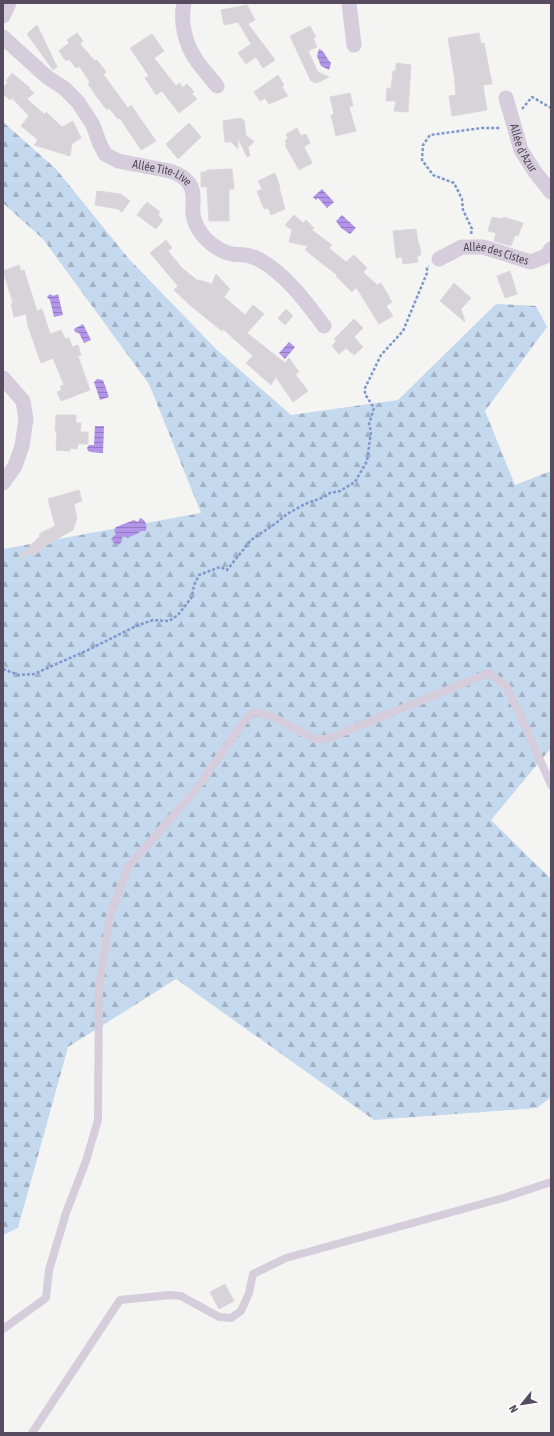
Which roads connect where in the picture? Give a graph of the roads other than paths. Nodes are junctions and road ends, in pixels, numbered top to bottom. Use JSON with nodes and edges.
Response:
{"nodes":[{"id":1,"x":9,"y":3,"type":"edge"},
{"id":2,"x":184,"y":3,"type":"edge"},
{"id":3,"x":349,"y":3,"type":"edge"},
{"id":4,"x":3,"y":16,"type":"edge"},
{"id":5,"x":3,"y":37,"type":"edge"},
{"id":6,"x":354,"y":45,"type":"dead end"},
{"id":7,"x":217,"y":86,"type":"dead end"},
{"id":8,"x":506,"y":98,"type":"dead end"},
{"id":9,"x":551,"y":192,"type":"edge"},
{"id":10,"x":551,"y":249,"type":"edge"},
{"id":11,"x":439,"y":259,"type":"road end"},
{"id":12,"x":324,"y":326,"type":"dead end"},
{"id":13,"x":3,"y":378,"type":"edge"},
{"id":14,"x":3,"y":483,"type":"edge"},
{"id":15,"x":551,"y":786,"type":"edge"},
{"id":16,"x":551,"y":1182,"type":"edge"},
{"id":17,"x":3,"y":1329,"type":"edge"},
{"id":18,"x":32,"y":1433,"type":"edge"}],
"edges":[{"from":1,"to":4,"type":"street"},
{"from":2,"to":7,"type":"street"},
{"from":3,"to":6,"type":"street"},
{"from":5,"to":12,"type":"street","name":"Allée Tite-Live"},
{"from":8,"to":9,"type":"street","name":"Allée d'Azur"},
{"from":10,"to":11,"type":"street","name":"Allée des Cistes"},
{"from":13,"to":14,"type":"street"},
{"from":15,"to":17,"type":"lane"},
{"from":16,"to":18,"type":"lane"}]}
